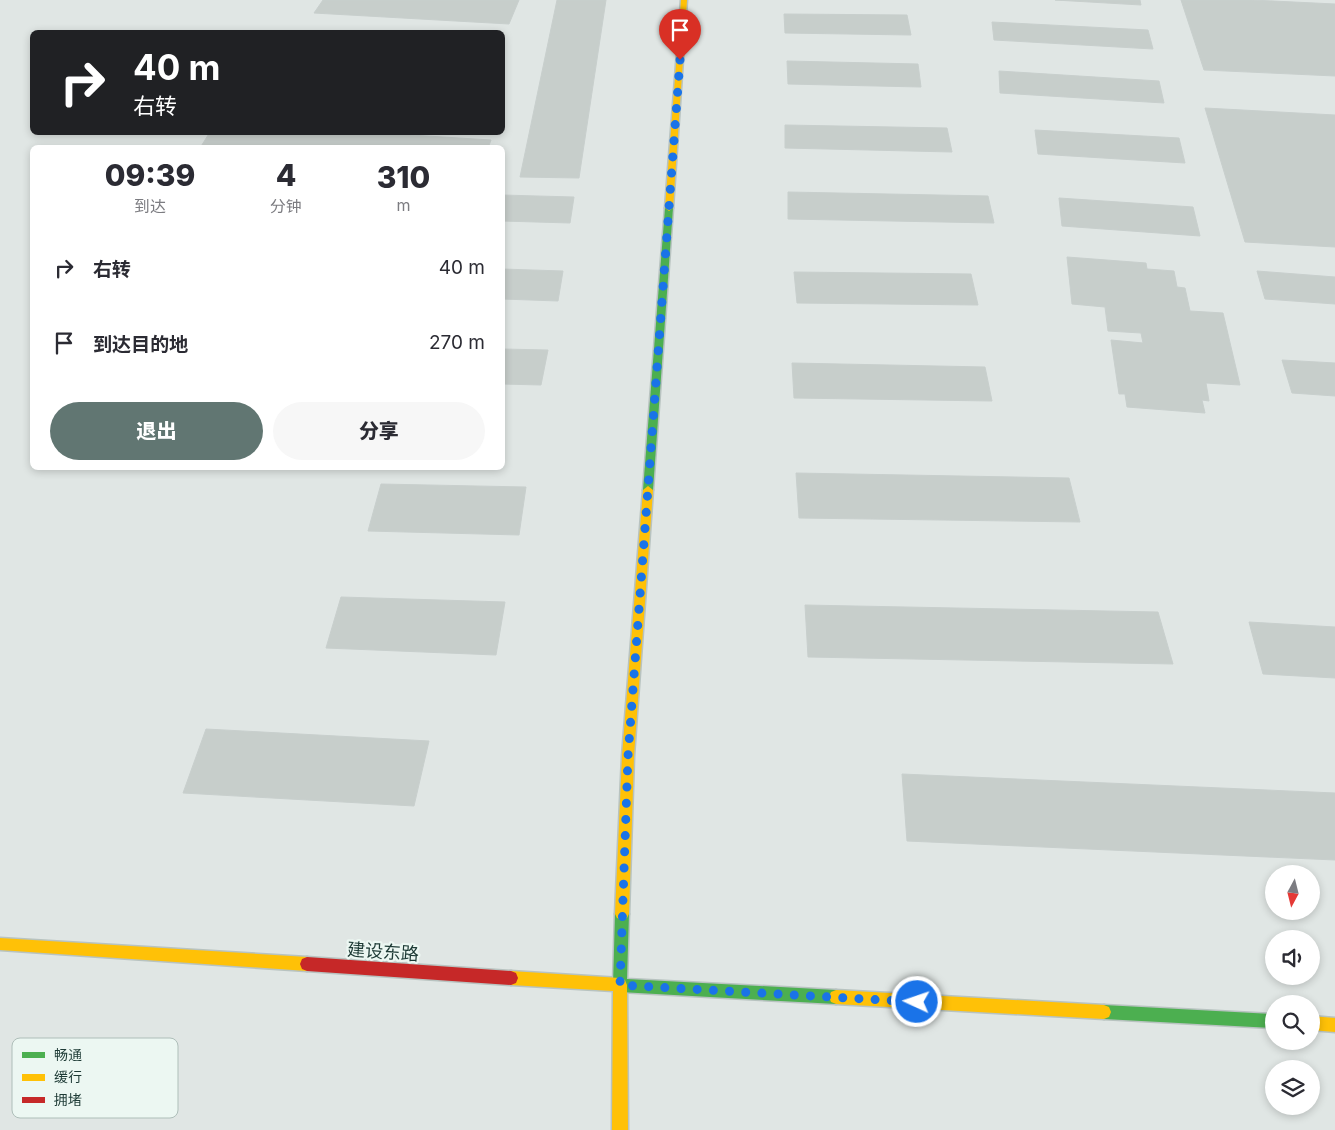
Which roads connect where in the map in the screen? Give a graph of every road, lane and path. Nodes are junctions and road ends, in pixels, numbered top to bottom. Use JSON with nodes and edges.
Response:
{"nodes":[{"id":1,"x":684,"y":0,"type":"edge"},
{"id":2,"x":0,"y":944,"type":"edge"},
{"id":3,"x":620,"y":985,"type":"junction"},
{"id":4,"x":1265,"y":1021,"type":"edge"},
{"id":5,"x":1320,"y":1024,"type":"edge"},
{"id":6,"x":1335,"y":1025,"type":"edge"},
{"id":7,"x":620,"y":1130,"type":"edge"}],
"edges":[{"from":1,"to":3,"type":"street"},
{"from":2,"to":3,"type":"street","name":"建设东路"},
{"from":3,"to":4,"type":"street","name":"建设东路"},
{"from":3,"to":7,"type":"street"},
{"from":5,"to":6,"type":"street"}]}
